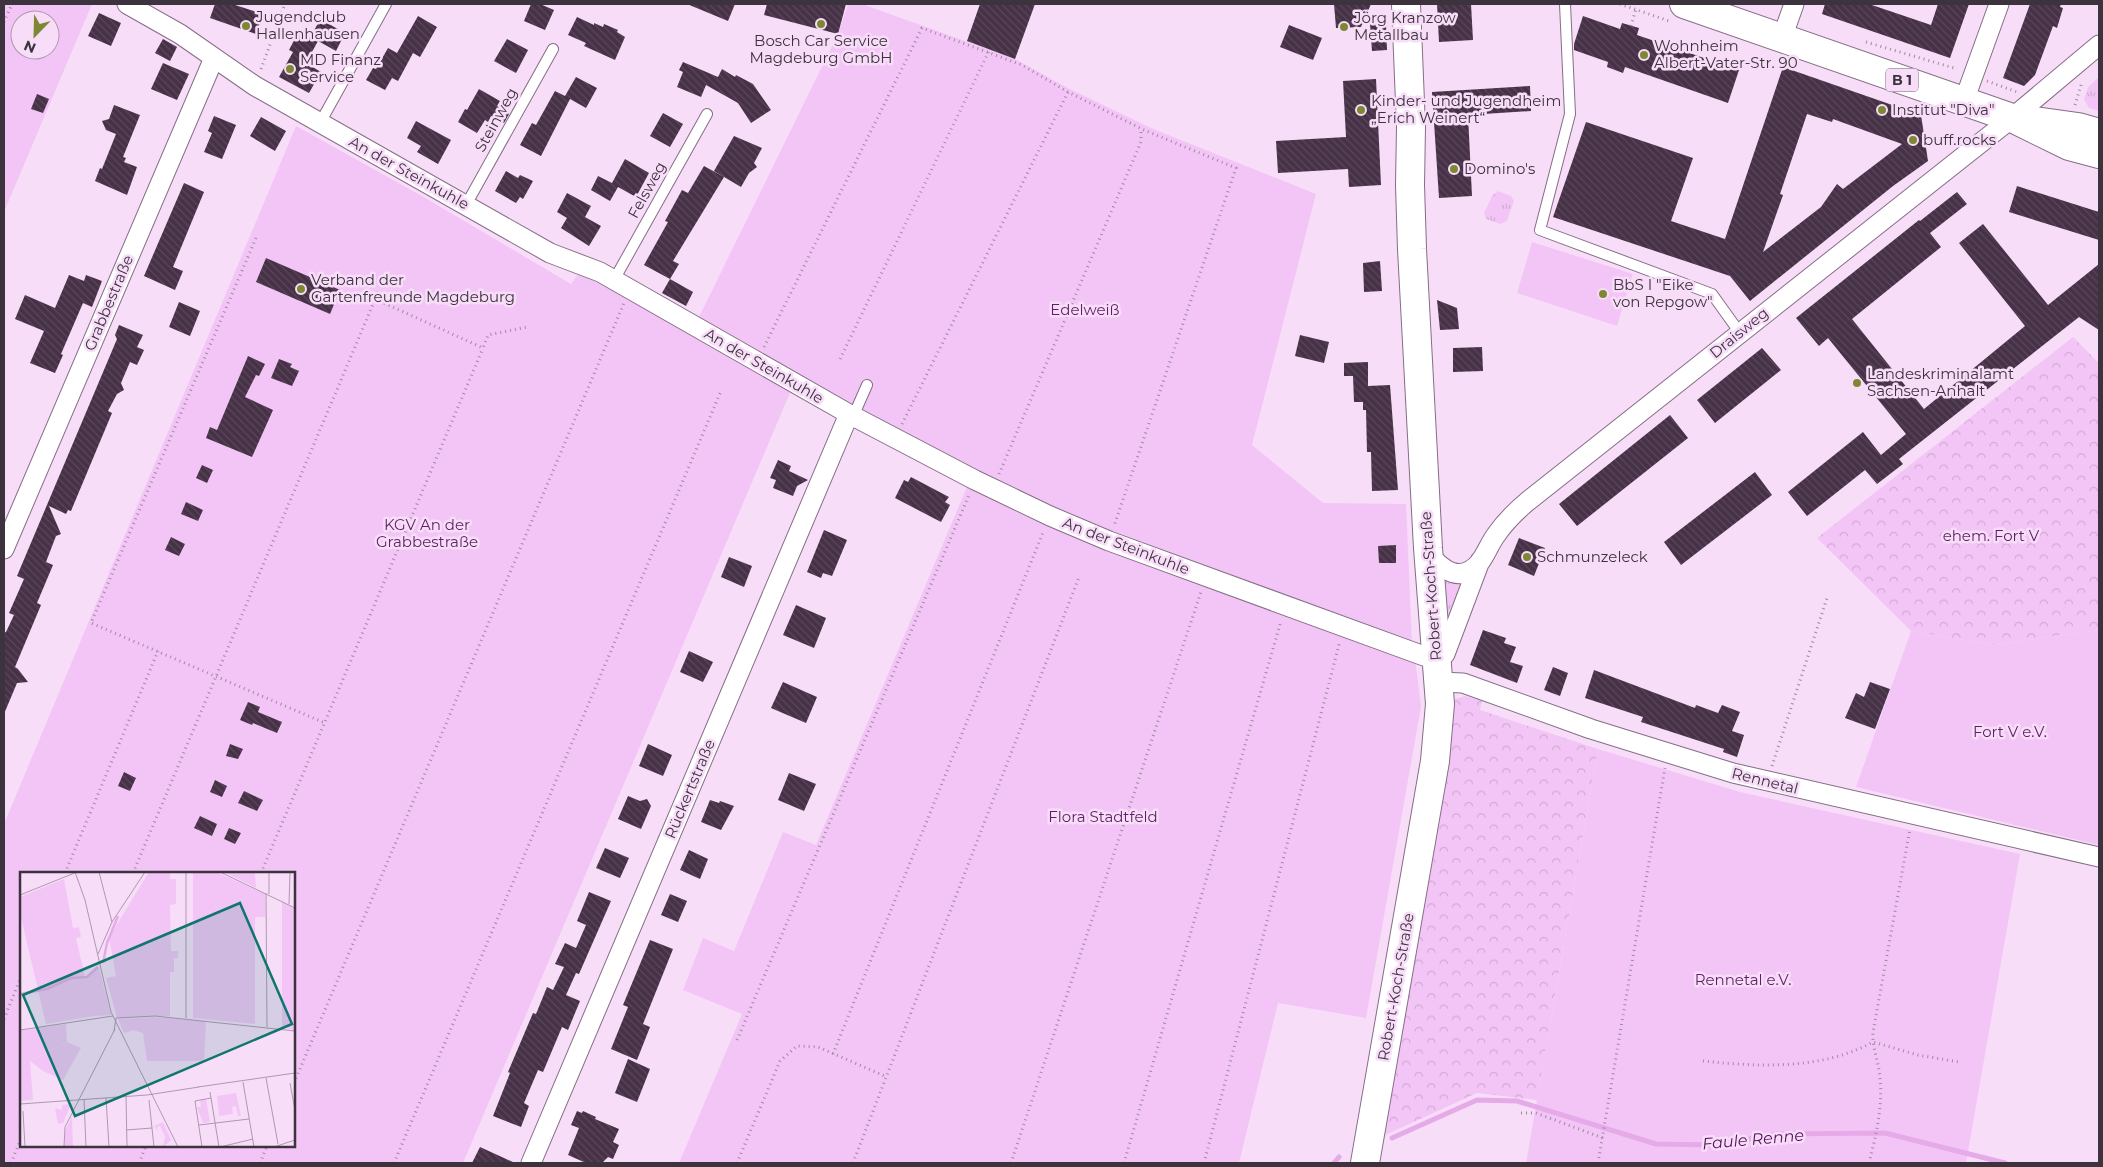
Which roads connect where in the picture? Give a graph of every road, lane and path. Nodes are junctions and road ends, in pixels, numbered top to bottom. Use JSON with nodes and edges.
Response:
{"nodes":[{"id":1,"x":12,"y":4,"type":"edge"},
{"id":2,"x":127,"y":4,"type":"edge"},
{"id":3,"x":285,"y":4,"type":"edge"},
{"id":4,"x":386,"y":4,"type":"edge"},
{"id":5,"x":1406,"y":4,"type":"edge"},
{"id":6,"x":1565,"y":4,"type":"edge"},
{"id":7,"x":1684,"y":4,"type":"edge"},
{"id":8,"x":1794,"y":4,"type":"edge"},
{"id":9,"x":1999,"y":4,"type":"edge"},
{"id":10,"x":1636,"y":9,"type":"dead end"},
{"id":11,"x":4,"y":22,"type":"edge"},
{"id":12,"x":1630,"y":26,"type":"dead end"},
{"id":13,"x":1782,"y":38,"type":"junction"},
{"id":14,"x":1860,"y":40,"type":"dead end"},
{"id":15,"x":2099,"y":45,"type":"edge"},
{"id":16,"x":553,"y":48,"type":"dead end"},
{"id":17,"x":989,"y":51,"type":"junction"},
{"id":18,"x":214,"y":58,"type":"junction"},
{"id":19,"x":1954,"y":68,"type":"dead end"},
{"id":20,"x":1984,"y":80,"type":"dead end"},
{"id":21,"x":255,"y":86,"type":"junction"},
{"id":22,"x":2080,"y":89,"type":"dead end"},
{"id":23,"x":1068,"y":92,"type":"junction"},
{"id":24,"x":1964,"y":101,"type":"junction"},
{"id":25,"x":2017,"y":106,"type":"junction"},
{"id":26,"x":2074,"y":110,"type":"dead end"},
{"id":27,"x":707,"y":114,"type":"dead end"},
{"id":28,"x":320,"y":123,"type":"junction"},
{"id":29,"x":1141,"y":128,"type":"junction"},
{"id":30,"x":2099,"y":133,"type":"edge"},
{"id":31,"x":2099,"y":154,"type":"edge"},
{"id":32,"x":466,"y":206,"type":"junction"},
{"id":33,"x":256,"y":238,"type":"dead end"},
{"id":34,"x":622,"y":285,"type":"junction"},
{"id":35,"x":379,"y":290,"type":"dead end"},
{"id":36,"x":375,"y":299,"type":"junction"},
{"id":37,"x":527,"y":327,"type":"dead end"},
{"id":38,"x":1740,"y":333,"type":"junction"},
{"id":39,"x":483,"y":348,"type":"junction"},
{"id":40,"x":760,"y":354,"type":"dead end"},
{"id":41,"x":840,"y":359,"type":"dead end"},
{"id":42,"x":867,"y":385,"type":"dead end"},
{"id":43,"x":721,"y":391,"type":"dead end"},
{"id":44,"x":849,"y":414,"type":"junction"},
{"id":45,"x":898,"y":432,"type":"dead end"},
{"id":46,"x":975,"y":480,"type":"junction"},
{"id":47,"x":996,"y":481,"type":"dead end"},
{"id":48,"x":1050,"y":516,"type":"junction"},
{"id":49,"x":1111,"y":535,"type":"dead end"},
{"id":50,"x":4,"y":549,"type":"edge"},
{"id":51,"x":1428,"y":554,"type":"junction"},
{"id":52,"x":1480,"y":561,"type":"junction"},
{"id":53,"x":1079,"y":577,"type":"dead end"},
{"id":54,"x":1206,"y":577,"type":"junction"},
{"id":55,"x":1827,"y":598,"type":"dead end"},
{"id":56,"x":1286,"y":606,"type":"junction"},
{"id":57,"x":1344,"y":628,"type":"junction"},
{"id":58,"x":158,"y":652,"type":"junction"},
{"id":59,"x":1436,"y":656,"type":"junction"},
{"id":60,"x":215,"y":676,"type":"junction"},
{"id":61,"x":1438,"y":682,"type":"junction"},
{"id":62,"x":324,"y":723,"type":"junction"},
{"id":63,"x":1772,"y":768,"type":"dead end"},
{"id":64,"x":1664,"y":771,"type":"dead end"},
{"id":65,"x":1910,"y":830,"type":"dead end"},
{"id":66,"x":2099,"y":857,"type":"edge"},
{"id":67,"x":65,"y":872,"type":"edge"},
{"id":68,"x":133,"y":872,"type":"edge"},
{"id":69,"x":261,"y":872,"type":"edge"},
{"id":70,"x":20,"y":979,"type":"edge"},
{"id":71,"x":4,"y":1019,"type":"edge"},
{"id":72,"x":736,"y":1040,"type":"dead end"},
{"id":73,"x":1873,"y":1042,"type":"junction"},
{"id":74,"x":833,"y":1054,"type":"junction"},
{"id":75,"x":1703,"y":1061,"type":"dead end"},
{"id":76,"x":1959,"y":1062,"type":"dead end"},
{"id":77,"x":887,"y":1077,"type":"junction"},
{"id":78,"x":295,"y":1081,"type":"edge"},
{"id":79,"x":1521,"y":1113,"type":"dead end"},
{"id":80,"x":1603,"y":1136,"type":"junction"},
{"id":81,"x":20,"y":1141,"type":"edge"},
{"id":82,"x":146,"y":1147,"type":"edge"},
{"id":83,"x":267,"y":1147,"type":"edge"},
{"id":84,"x":11,"y":1163,"type":"edge"},
{"id":85,"x":139,"y":1163,"type":"edge"},
{"id":86,"x":260,"y":1163,"type":"edge"},
{"id":87,"x":394,"y":1163,"type":"edge"},
{"id":88,"x":530,"y":1163,"type":"edge"},
{"id":89,"x":737,"y":1163,"type":"edge"},
{"id":90,"x":853,"y":1163,"type":"edge"},
{"id":91,"x":1011,"y":1163,"type":"edge"},
{"id":92,"x":1124,"y":1163,"type":"edge"},
{"id":93,"x":1204,"y":1163,"type":"edge"},
{"id":94,"x":1365,"y":1163,"type":"edge"},
{"id":95,"x":1598,"y":1163,"type":"edge"},
{"id":96,"x":1869,"y":1163,"type":"edge"}],
"edges":[{"from":1,"to":11,"type":"path"},
{"from":2,"to":18,"type":"street","name":"An der Steinkuhle"},
{"from":3,"to":21,"type":"path"},
{"from":4,"to":28,"type":"lane"},
{"from":5,"to":51,"type":"street","name":"Robert-Koch-Straße"},
{"from":6,"to":38,"type":"lane"},
{"from":7,"to":13,"type":"street","number":"B 1"},
{"from":8,"to":13,"type":"street"},
{"from":9,"to":24,"type":"street"},
{"from":10,"to":12,"type":"path"},
{"from":13,"to":24,"type":"street","number":"B 1"},
{"from":14,"to":19,"type":"path"},
{"from":15,"to":25,"type":"street","name":"Draisweg"},
{"from":16,"to":32,"type":"lane","name":"Steinweg"},
{"from":17,"to":23,"type":"path"},
{"from":17,"to":40,"type":"path"},
{"from":17,"to":41,"type":"path"},
{"from":18,"to":21,"type":"street","name":"An der Steinkuhle"},
{"from":18,"to":50,"type":"street","name":"Grabbestraße"},
{"from":20,"to":25,"type":"path"},
{"from":21,"to":28,"type":"street","name":"An der Steinkuhle"},
{"from":22,"to":26,"type":"path"},
{"from":23,"to":29,"type":"path"},
{"from":23,"to":45,"type":"path"},
{"from":24,"to":25,"type":"street","number":"B 1"},
{"from":25,"to":30,"type":"street","number":"B 1"},
{"from":25,"to":31,"type":"street","number":"B 1"},
{"from":25,"to":38,"type":"street","name":"Draisweg"},
{"from":27,"to":34,"type":"lane","name":"Felsweg"},
{"from":28,"to":32,"type":"street","name":"An der Steinkuhle"},
{"from":29,"to":47,"type":"path"},
{"from":29,"to":49,"type":"path"},
{"from":32,"to":34,"type":"street","name":"An der Steinkuhle"},
{"from":33,"to":58,"type":"path"},
{"from":34,"to":44,"type":"street","name":"An der Steinkuhle"},
{"from":34,"to":78,"type":"path"},
{"from":35,"to":36,"type":"path"},
{"from":36,"to":39,"type":"path"},
{"from":36,"to":60,"type":"path"},
{"from":37,"to":39,"type":"path"},
{"from":38,"to":52,"type":"street","name":"Draisweg"},
{"from":39,"to":62,"type":"path"},
{"from":42,"to":44,"type":"lane"},
{"from":43,"to":87,"type":"path"},
{"from":44,"to":46,"type":"street","name":"An der Steinkuhle"},
{"from":44,"to":88,"type":"street","name":"Rückertstraße"},
{"from":46,"to":48,"type":"street","name":"An der Steinkuhle"},
{"from":46,"to":72,"type":"path"},
{"from":48,"to":54,"type":"street","name":"An der Steinkuhle"},
{"from":48,"to":74,"type":"path"},
{"from":51,"to":52,"type":"street","name":"Draisweg"},
{"from":51,"to":59,"type":"street","name":"Robert-Koch-Straße"},
{"from":52,"to":59,"type":"street","name":"Draisweg"},
{"from":53,"to":77,"type":"path"},
{"from":54,"to":56,"type":"street","name":"An der Steinkuhle"},
{"from":54,"to":91,"type":"path"},
{"from":55,"to":63,"type":"path"},
{"from":56,"to":57,"type":"street","name":"An der Steinkuhle"},
{"from":56,"to":92,"type":"path"},
{"from":57,"to":59,"type":"street","name":"An der Steinkuhle"},
{"from":57,"to":93,"type":"path"},
{"from":58,"to":60,"type":"path"},
{"from":58,"to":67,"type":"path"},
{"from":59,"to":61,"type":"street","name":"Robert-Koch-Straße"},
{"from":60,"to":62,"type":"path"},
{"from":60,"to":68,"type":"path"},
{"from":61,"to":66,"type":"street","name":"Rennetal"},
{"from":61,"to":94,"type":"street","name":"Robert-Koch-Straße"},
{"from":62,"to":69,"type":"path"},
{"from":64,"to":80,"type":"path"},
{"from":65,"to":73,"type":"path"},
{"from":70,"to":71,"type":"path"},
{"from":73,"to":75,"type":"path"},
{"from":73,"to":76,"type":"path"},
{"from":73,"to":96,"type":"path"},
{"from":74,"to":77,"type":"path"},
{"from":74,"to":89,"type":"path"},
{"from":77,"to":90,"type":"path"},
{"from":79,"to":80,"type":"path"},
{"from":80,"to":95,"type":"path"},
{"from":81,"to":84,"type":"path"},
{"from":82,"to":85,"type":"path"},
{"from":83,"to":86,"type":"path"}]}
